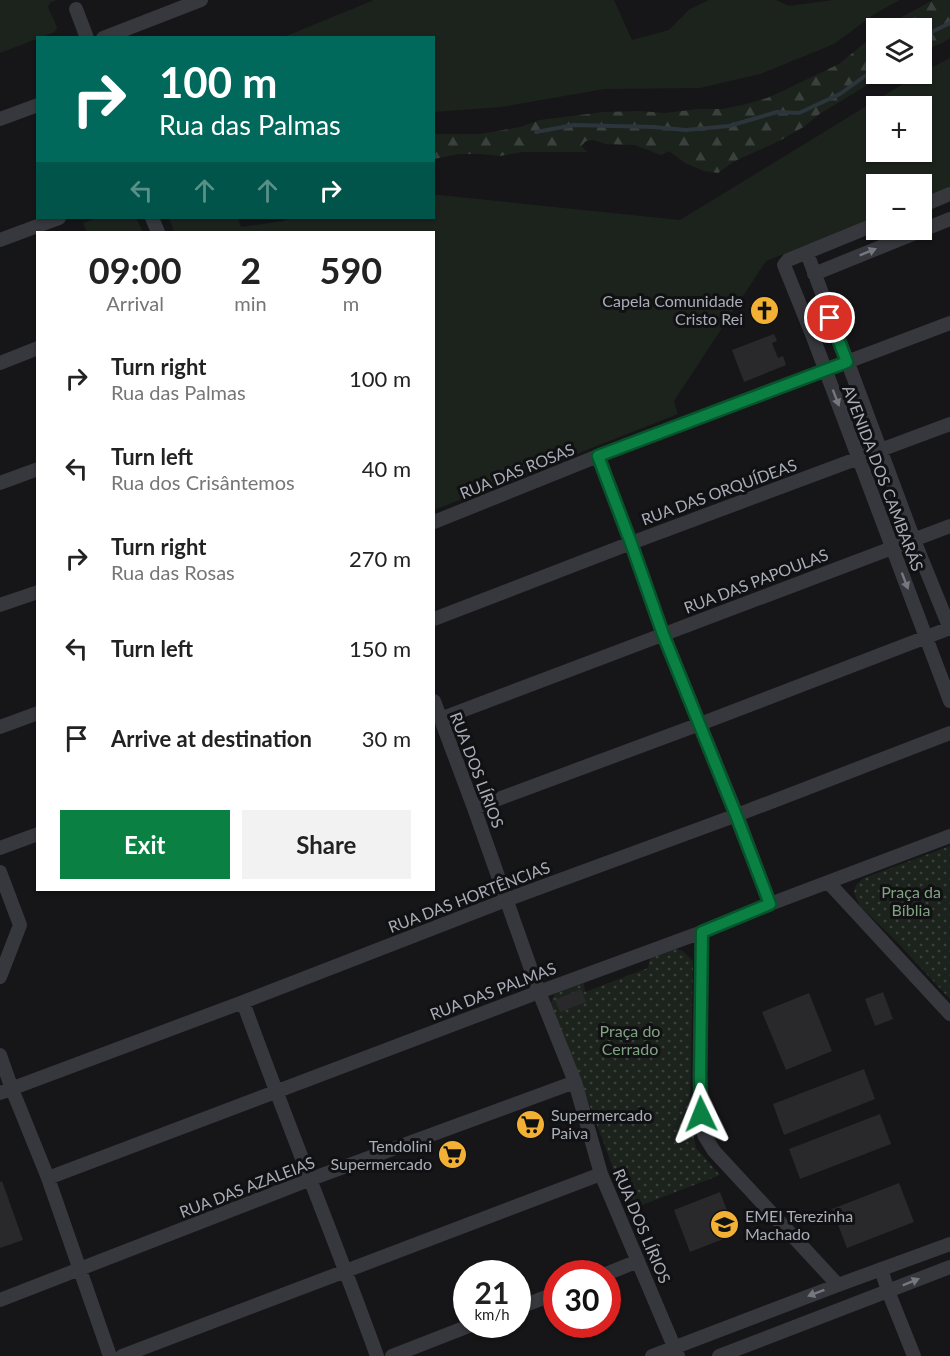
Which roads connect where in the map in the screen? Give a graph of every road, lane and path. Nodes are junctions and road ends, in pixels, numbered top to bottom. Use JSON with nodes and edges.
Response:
{"nodes":[{"id":1,"x":201,"y":0,"type":"edge"},
{"id":2,"x":76,"y":9,"type":"dead end"},
{"id":3,"x":86,"y":36,"type":"edge"},
{"id":4,"x":108,"y":36,"type":"edge"},
{"id":5,"x":36,"y":106,"type":"edge"},
{"id":6,"x":0,"y":119,"type":"edge"},
{"id":7,"x":950,"y":194,"type":"edge"},
{"id":8,"x":932,"y":201,"type":"edge"},
{"id":9,"x":56,"y":219,"type":"edge"},
{"id":10,"x":950,"y":219,"type":"edge"},
{"id":11,"x":866,"y":228,"type":"edge"},
{"id":12,"x":0,"y":240,"type":"edge"},
{"id":13,"x":807,"y":253,"type":"junction"},
{"id":14,"x":814,"y":274,"type":"junction"},
{"id":15,"x":950,"y":323,"type":"edge"},
{"id":16,"x":36,"y":349,"type":"edge"},
{"id":17,"x":847,"y":362,"type":"junction"},
{"id":18,"x":0,"y":363,"type":"edge"},
{"id":19,"x":825,"y":370,"type":"junction"},
{"id":20,"x":950,"y":424,"type":"edge"},
{"id":21,"x":881,"y":450,"type":"junction"},
{"id":22,"x":598,"y":456,"type":"junction"},
{"id":23,"x":858,"y":458,"type":"junction"},
{"id":24,"x":36,"y":470,"type":"edge"},
{"id":25,"x":0,"y":483,"type":"edge"},
{"id":26,"x":435,"y":522,"type":"edge"},
{"id":27,"x":950,"y":526,"type":"edge"},
{"id":28,"x":914,"y":540,"type":"junction"},
{"id":29,"x":631,"y":543,"type":"junction"},
{"id":30,"x":892,"y":548,"type":"junction"},
{"id":31,"x":36,"y":592,"type":"edge"},
{"id":32,"x":0,"y":605,"type":"edge"},
{"id":33,"x":435,"y":619,"type":"edge"},
{"id":34,"x":950,"y":628,"type":"edge"},
{"id":35,"x":663,"y":634,"type":"junction"},
{"id":36,"x":927,"y":638,"type":"junction"},
{"id":37,"x":950,"y":701,"type":"edge"},
{"id":38,"x":435,"y":704,"type":"edge"},
{"id":39,"x":36,"y":714,"type":"edge"},
{"id":40,"x":440,"y":719,"type":"junction"},
{"id":41,"x":700,"y":724,"type":"junction"},
{"id":42,"x":0,"y":727,"type":"edge"},
{"id":43,"x":950,"y":734,"type":"edge"},
{"id":44,"x":474,"y":808,"type":"junction"},
{"id":45,"x":736,"y":815,"type":"junction"},
{"id":46,"x":36,"y":835,"type":"edge"},
{"id":47,"x":950,"y":836,"type":"edge"},
{"id":48,"x":0,"y":848,"type":"edge"},
{"id":49,"x":0,"y":872,"type":"edge"},
{"id":50,"x":828,"y":882,"type":"junction"},
{"id":51,"x":506,"y":900,"type":"junction"},
{"id":52,"x":770,"y":904,"type":"junction"},
{"id":53,"x":702,"y":932,"type":"junction"},
{"id":54,"x":0,"y":975,"type":"edge"},
{"id":55,"x":539,"y":992,"type":"junction"},
{"id":56,"x":243,"y":1002,"type":"junction"},
{"id":57,"x":950,"y":1014,"type":"edge"},
{"id":58,"x":0,"y":1055,"type":"edge"},
{"id":59,"x":574,"y":1082,"type":"junction"},
{"id":60,"x":6,"y":1091,"type":"edge"},
{"id":61,"x":275,"y":1091,"type":"junction"},
{"id":62,"x":602,"y":1174,"type":"junction"},
{"id":63,"x":48,"y":1178,"type":"junction"},
{"id":64,"x":311,"y":1179,"type":"junction"},
{"id":65,"x":950,"y":1244,"type":"edge"},
{"id":66,"x":638,"y":1261,"type":"junction"},
{"id":67,"x":950,"y":1267,"type":"edge"},
{"id":68,"x":621,"y":1268,"type":"edge"},
{"id":69,"x":80,"y":1269,"type":"junction"},
{"id":70,"x":881,"y":1269,"type":"junction"},
{"id":71,"x":346,"y":1270,"type":"junction"},
{"id":72,"x":838,"y":1285,"type":"junction"},
{"id":73,"x":888,"y":1292,"type":"junction"},
{"id":74,"x":0,"y":1300,"type":"edge"},
{"id":75,"x":453,"y":1332,"type":"edge"},
{"id":76,"x":677,"y":1352,"type":"edge"},
{"id":77,"x":110,"y":1356,"type":"edge"},
{"id":78,"x":122,"y":1356,"type":"edge"},
{"id":79,"x":377,"y":1356,"type":"edge"},
{"id":80,"x":392,"y":1356,"type":"edge"},
{"id":81,"x":652,"y":1356,"type":"edge"},
{"id":82,"x":719,"y":1356,"type":"edge"},
{"id":83,"x":914,"y":1356,"type":"edge"}],
"edges":[{"from":1,"to":4,"type":"street"},
{"from":2,"to":3,"type":"street"},
{"from":5,"to":6,"type":"street"},
{"from":7,"to":8,"type":"street"},
{"from":9,"to":12,"type":"street"},
{"from":14,"to":10,"type":"street","one_way":true},
{"from":11,"to":13,"type":"street"},
{"from":13,"to":14,"type":"street","name":"AVENIDA DOS CAMBARÁS"},
{"from":13,"to":19,"type":"street","name":"AVENIDA DOS CAMBARÁS"},
{"from":14,"to":17,"type":"street","name":"AVENIDA DOS CAMBARÁS"},
{"from":15,"to":17,"type":"street","name":"RUA DAS ROSAS"},
{"from":16,"to":18,"type":"street"},
{"from":17,"to":19,"type":"street","name":"RUA DAS ROSAS"},
{"from":17,"to":21,"type":"street","name":"AVENIDA DOS CAMBARÁS"},
{"from":19,"to":22,"type":"street","name":"RUA DAS ROSAS"},
{"from":19,"to":23,"type":"street","name":"AVENIDA DOS CAMBARÁS","one_way":true},
{"from":20,"to":21,"type":"street","name":"RUA DAS ORQUÍDEAS"},
{"from":21,"to":23,"type":"street","name":"RUA DAS ORQUÍDEAS"},
{"from":21,"to":28,"type":"street","name":"AVENIDA DOS CAMBARÁS"},
{"from":22,"to":26,"type":"street","name":"RUA DAS ROSAS"},
{"from":22,"to":29,"type":"street"},
{"from":23,"to":29,"type":"street","name":"RUA DAS ORQUÍDEAS"},
{"from":23,"to":30,"type":"street","name":"AVENIDA DOS CAMBARÁS"},
{"from":24,"to":25,"type":"street"},
{"from":27,"to":28,"type":"street","name":"RUA DAS PAPOULAS"},
{"from":28,"to":30,"type":"street","name":"RUA DAS PAPOULAS"},
{"from":28,"to":34,"type":"street","name":"AVENIDA DOS CAMBARÁS"},
{"from":29,"to":33,"type":"street","name":"RUA DAS ORQUÍDEAS"},
{"from":29,"to":35,"type":"street"},
{"from":30,"to":35,"type":"street","name":"RUA DAS PAPOULAS"},
{"from":30,"to":36,"type":"street","name":"AVENIDA DOS CAMBARÁS","one_way":true},
{"from":31,"to":32,"type":"street"},
{"from":34,"to":36,"type":"street"},
{"from":35,"to":40,"type":"street","name":"RUA DAS PAPOULAS"},
{"from":35,"to":41,"type":"street"},
{"from":36,"to":37,"type":"street","name":"AVENIDA DOS CAMBARÁS"},
{"from":36,"to":41,"type":"street"},
{"from":38,"to":40,"type":"street","name":"RUA DOS LÍRIOS"},
{"from":39,"to":42,"type":"street"},
{"from":40,"to":44,"type":"street","name":"RUA DOS LÍRIOS"},
{"from":41,"to":44,"type":"street"},
{"from":41,"to":45,"type":"street"},
{"from":43,"to":45,"type":"street","name":"RUA DAS HORTÊNCIAS"},
{"from":44,"to":51,"type":"street","name":"RUA DOS LÍRIOS"},
{"from":45,"to":51,"type":"street","name":"RUA DAS HORTÊNCIAS"},
{"from":45,"to":52,"type":"street"},
{"from":46,"to":48,"type":"street"},
{"from":47,"to":50,"type":"street","name":"RUA DAS PALMAS"},
{"from":49,"to":54,"type":"street"},
{"from":50,"to":52,"type":"street","name":"RUA DAS PALMAS"},
{"from":50,"to":57,"type":"street"},
{"from":51,"to":55,"type":"street","name":"RUA DOS LÍRIOS"},
{"from":51,"to":56,"type":"street","name":"RUA DAS HORTÊNCIAS"},
{"from":52,"to":53,"type":"street","name":"RUA DAS PALMAS"},
{"from":53,"to":55,"type":"street","name":"RUA DAS PALMAS"},
{"from":53,"to":72,"type":"street"},
{"from":55,"to":59,"type":"street","name":"RUA DOS LÍRIOS"},
{"from":55,"to":61,"type":"street","name":"RUA DAS PALMAS"},
{"from":56,"to":60,"type":"street","name":"RUA DAS HORTÊNCIAS"},
{"from":56,"to":61,"type":"street"},
{"from":58,"to":60,"type":"street"},
{"from":59,"to":62,"type":"street","name":"RUA DOS LÍRIOS"},
{"from":59,"to":64,"type":"street","name":"RUA DAS AZALEIAS"},
{"from":60,"to":63,"type":"street"},
{"from":61,"to":63,"type":"street","name":"RUA DAS PALMAS"},
{"from":61,"to":64,"type":"street"},
{"from":62,"to":66,"type":"street","name":"RUA DOS LÍRIOS"},
{"from":62,"to":71,"type":"street"},
{"from":63,"to":69,"type":"street"},
{"from":64,"to":69,"type":"street","name":"RUA DAS AZALEIAS"},
{"from":64,"to":71,"type":"street"},
{"from":65,"to":70,"type":"street"},
{"from":66,"to":68,"type":"street"},
{"from":66,"to":76,"type":"street","name":"RUA DOS LÍRIOS"},
{"from":73,"to":67,"type":"street","one_way":true},
{"from":69,"to":74,"type":"street","name":"RUA DAS AZALEIAS"},
{"from":69,"to":77,"type":"street"},
{"from":70,"to":72,"type":"street"},
{"from":70,"to":73,"type":"street"},
{"from":71,"to":78,"type":"street"},
{"from":71,"to":79,"type":"street"},
{"from":72,"to":76,"type":"street","one_way":true},
{"from":73,"to":82,"type":"street"},
{"from":73,"to":83,"type":"street"},
{"from":75,"to":80,"type":"street"},
{"from":76,"to":81,"type":"street"}]}
